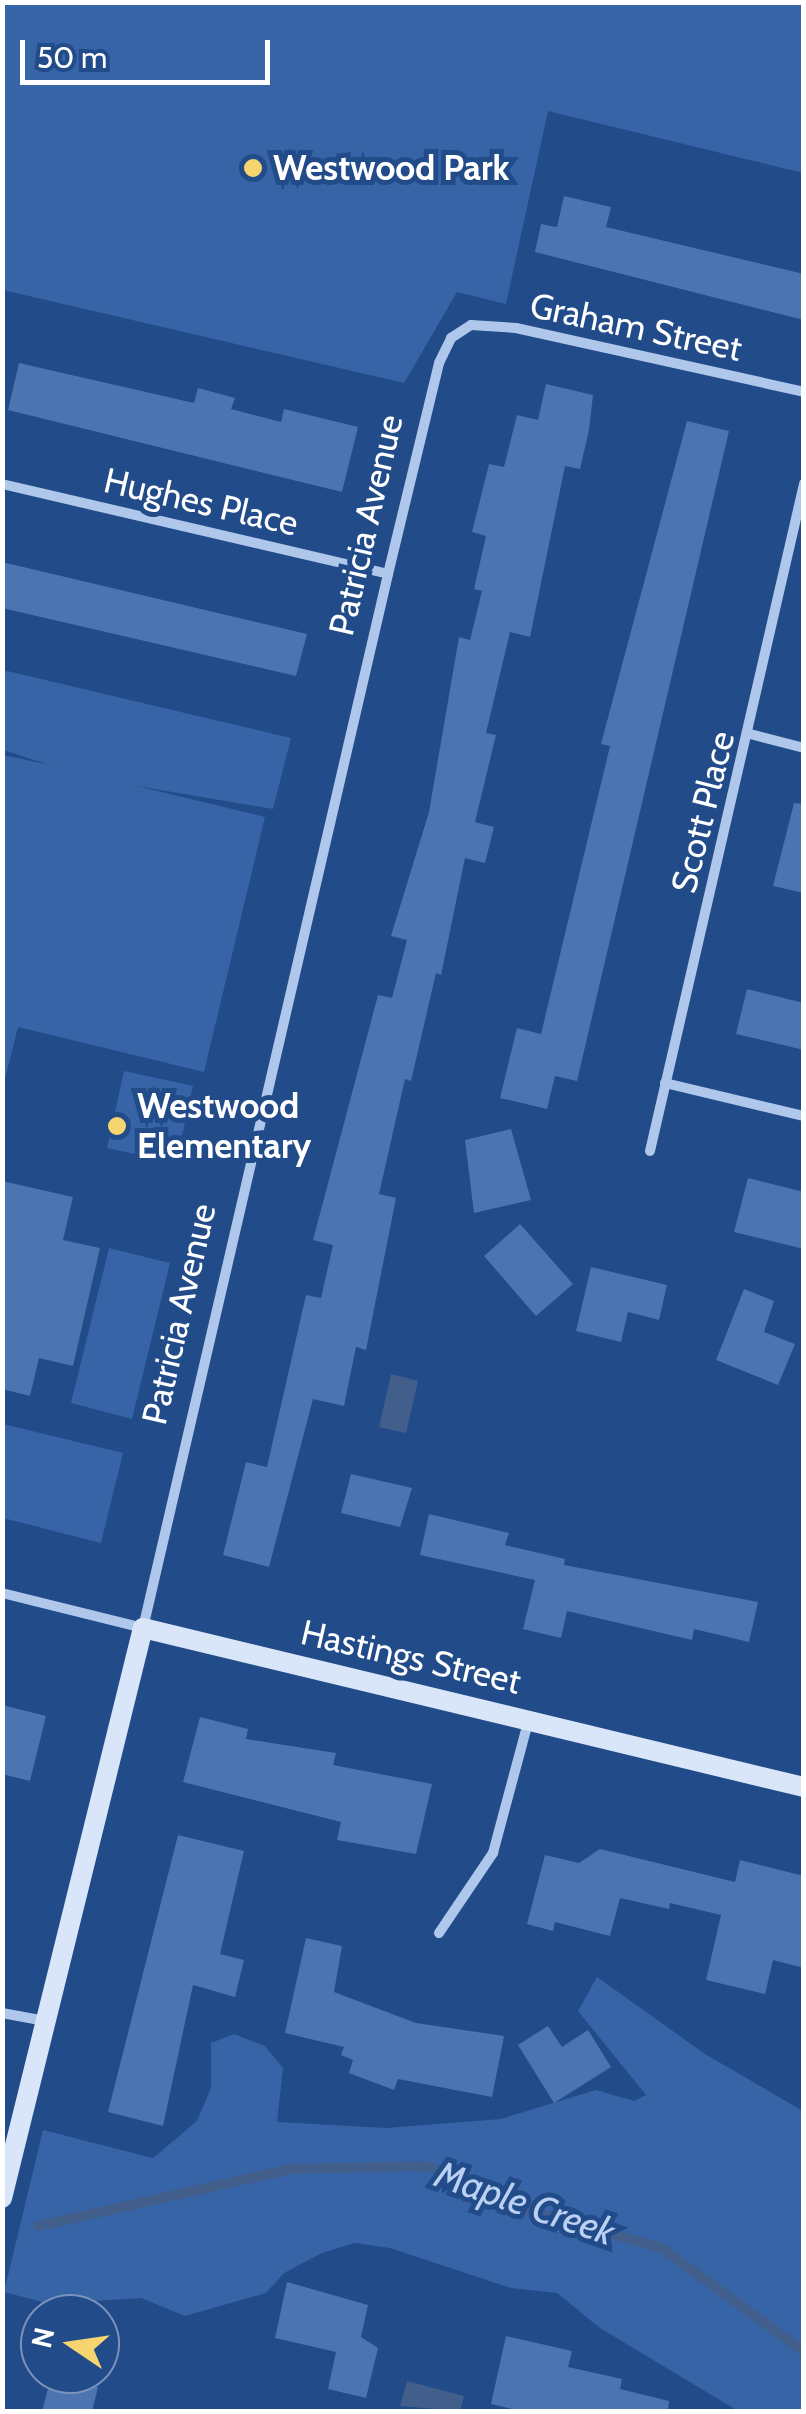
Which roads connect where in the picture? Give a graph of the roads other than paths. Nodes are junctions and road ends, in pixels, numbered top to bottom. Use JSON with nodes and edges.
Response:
{"nodes":[{"id":1,"x":457,"y":331,"type":"joint"},
{"id":2,"x":804,"y":392,"type":"edge"},
{"id":3,"x":2,"y":484,"type":"edge"},
{"id":4,"x":804,"y":484,"type":"edge"},
{"id":5,"x":388,"y":574,"type":"junction"},
{"id":6,"x":750,"y":734,"type":"junction"},
{"id":7,"x":804,"y":748,"type":"edge"},
{"id":8,"x":665,"y":1083,"type":"junction"},
{"id":9,"x":804,"y":1116,"type":"edge"},
{"id":10,"x":650,"y":1151,"type":"dead end"},
{"id":11,"x":2,"y":1593,"type":"edge"},
{"id":12,"x":142,"y":1628,"type":"junction"},
{"id":13,"x":529,"y":1718,"type":"junction"},
{"id":14,"x":804,"y":1787,"type":"edge"},
{"id":15,"x":440,"y":1933,"type":"dead end"},
{"id":16,"x":2,"y":2013,"type":"edge"},
{"id":17,"x":45,"y":2021,"type":"junction"},
{"id":18,"x":2,"y":2198,"type":"edge"}],
"edges":[{"from":1,"to":2,"type":"street","name":"Graham Street"},
{"from":1,"to":5,"type":"street","name":"Patricia Avenue"},
{"from":3,"to":5,"type":"street","name":"Hughes Place"},
{"from":4,"to":6,"type":"street","name":"Scott Place"},
{"from":5,"to":12,"type":"street","name":"Patricia Avenue"},
{"from":6,"to":7,"type":"street"},
{"from":6,"to":8,"type":"street","name":"Scott Place"},
{"from":8,"to":9,"type":"street"},
{"from":8,"to":10,"type":"street","name":"Scott Place"},
{"from":11,"to":12,"type":"street","name":"Hastings Street"},
{"from":12,"to":13,"type":"street","name":"Hastings Street"},
{"from":12,"to":17,"type":"street","name":"Patricia Avenue"},
{"from":13,"to":14,"type":"street","name":"Hastings Street"},
{"from":13,"to":15,"type":"street"},
{"from":16,"to":17,"type":"street"},
{"from":17,"to":18,"type":"street","name":"Patricia Avenue"}]}
